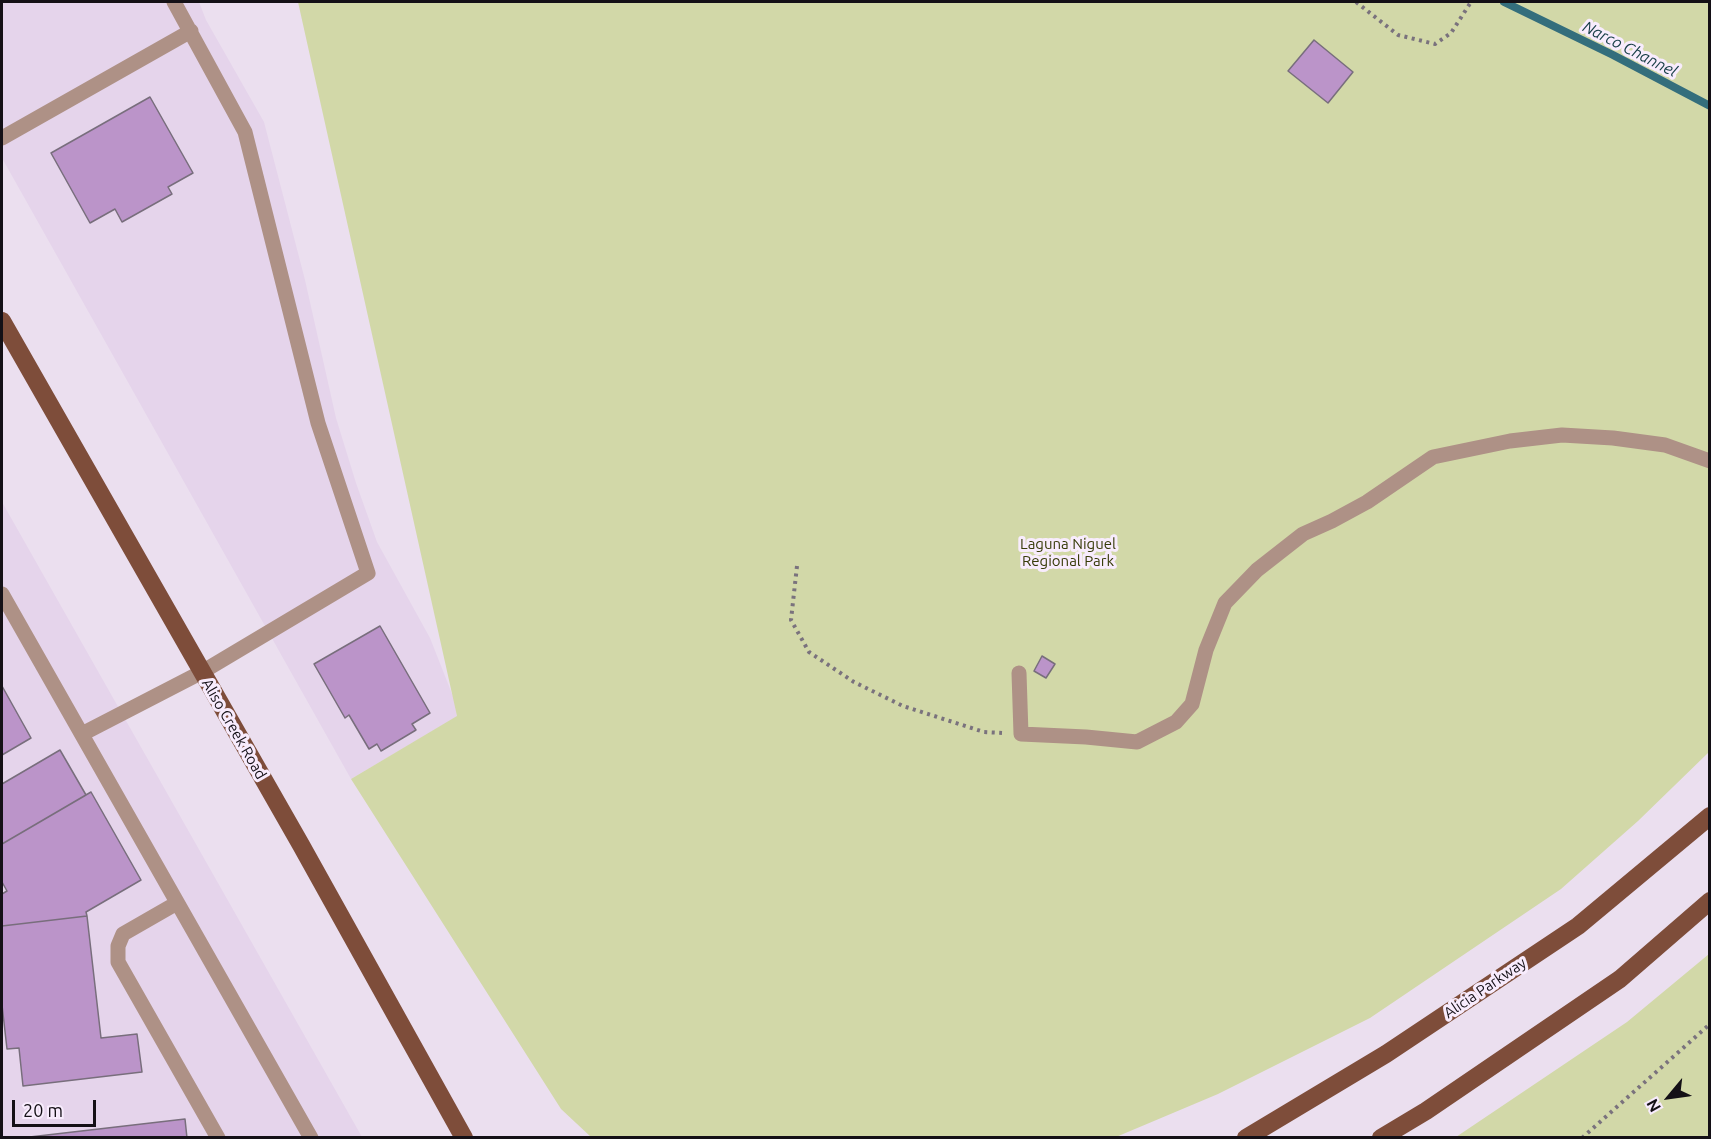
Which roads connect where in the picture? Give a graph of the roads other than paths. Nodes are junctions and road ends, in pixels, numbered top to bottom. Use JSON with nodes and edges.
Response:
{"nodes":[{"id":1,"x":174,"y":2,"type":"edge"},
{"id":2,"x":190,"y":31,"type":"junction"},
{"id":3,"x":2,"y":138,"type":"edge"},
{"id":4,"x":2,"y":321,"type":"edge"},
{"id":5,"x":1710,"y":461,"type":"edge"},
{"id":6,"x":2,"y":594,"type":"edge"},
{"id":7,"x":201,"y":672,"type":"junction"},
{"id":8,"x":1019,"y":673,"type":"dead end"},
{"id":9,"x":82,"y":734,"type":"junction"},
{"id":10,"x":1710,"y":816,"type":"edge"},
{"id":11,"x":1710,"y":901,"type":"edge"},
{"id":12,"x":177,"y":903,"type":"junction"},
{"id":13,"x":218,"y":1137,"type":"edge"},
{"id":14,"x":311,"y":1137,"type":"edge"},
{"id":15,"x":464,"y":1137,"type":"edge"},
{"id":16,"x":1246,"y":1137,"type":"edge"},
{"id":17,"x":1381,"y":1137,"type":"edge"}],
"edges":[{"from":1,"to":2,"type":"lane"},
{"from":2,"to":3,"type":"lane"},
{"from":2,"to":7,"type":"lane"},
{"from":4,"to":7,"type":"main road","name":"Aliso Creek Road"},
{"from":5,"to":8,"type":"lane"},
{"from":6,"to":9,"type":"lane"},
{"from":7,"to":9,"type":"lane"},
{"from":7,"to":15,"type":"main road","name":"Aliso Creek Road"},
{"from":9,"to":12,"type":"lane"},
{"from":10,"to":16,"type":"main road","name":"Alicia Parkway"},
{"from":11,"to":17,"type":"main road"},
{"from":12,"to":13,"type":"lane"},
{"from":12,"to":14,"type":"lane"}]}
